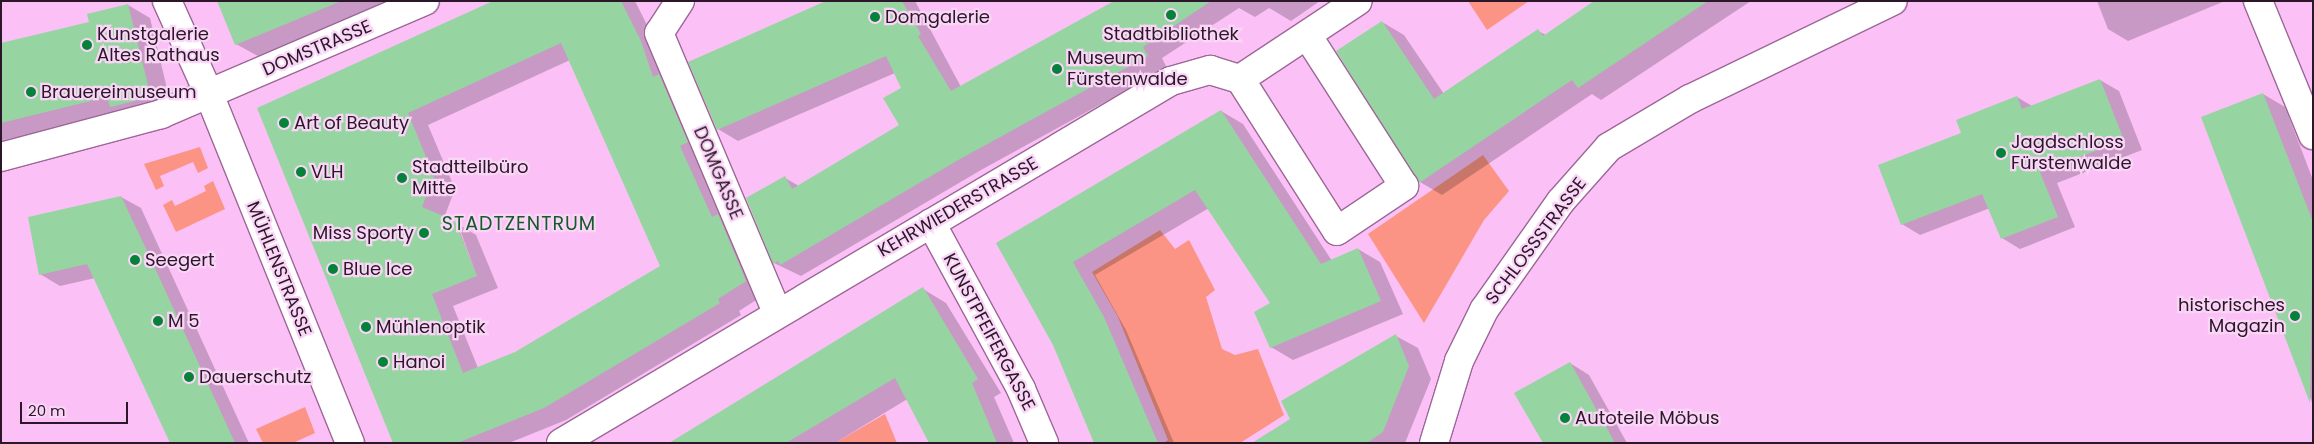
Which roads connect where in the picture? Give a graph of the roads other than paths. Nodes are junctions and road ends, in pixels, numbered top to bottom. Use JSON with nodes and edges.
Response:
{"nodes":[{"id":1,"x":167,"y":1,"type":"edge"},
{"id":2,"x":425,"y":1,"type":"edge"},
{"id":3,"x":680,"y":1,"type":"edge"},
{"id":4,"x":1358,"y":1,"type":"edge"},
{"id":5,"x":1893,"y":1,"type":"edge"},
{"id":6,"x":2258,"y":1,"type":"edge"},
{"id":7,"x":1307,"y":35,"type":"junction"},
{"id":8,"x":1240,"y":79,"type":"junction"},
{"id":9,"x":209,"y":94,"type":"junction"},
{"id":10,"x":2313,"y":135,"type":"edge"},
{"id":11,"x":1,"y":157,"type":"edge"},
{"id":12,"x":932,"y":223,"type":"junction"},
{"id":13,"x":776,"y":313,"type":"junction"},
{"id":14,"x":350,"y":443,"type":"edge"},
{"id":15,"x":562,"y":443,"type":"edge"},
{"id":16,"x":1044,"y":443,"type":"edge"},
{"id":17,"x":1434,"y":443,"type":"edge"}],
"edges":[{"from":1,"to":9,"type":"street","name":"MÜHLENSTRASSE"},
{"from":2,"to":9,"type":"street","name":"DOMSTRASSE"},
{"from":3,"to":13,"type":"street","name":"DOMGASSE"},
{"from":4,"to":7,"type":"street"},
{"from":5,"to":17,"type":"street","name":"SCHLOSSSTRASSE"},
{"from":6,"to":10,"type":"street"},
{"from":7,"to":8,"type":"street"},
{"from":7,"to":8,"type":"street"},
{"from":8,"to":12,"type":"street","name":"KEHRWIEDERSTRASSE"},
{"from":9,"to":11,"type":"street","name":"DOMSTRASSE"},
{"from":9,"to":14,"type":"street","name":"MÜHLENSTRASSE"},
{"from":12,"to":13,"type":"street","name":"KEHRWIEDERSTRASSE"},
{"from":12,"to":16,"type":"street","name":"KUNSTPFEIFERGASSE"},
{"from":13,"to":15,"type":"street","name":"KEHRWIEDERSTRASSE"}]}
